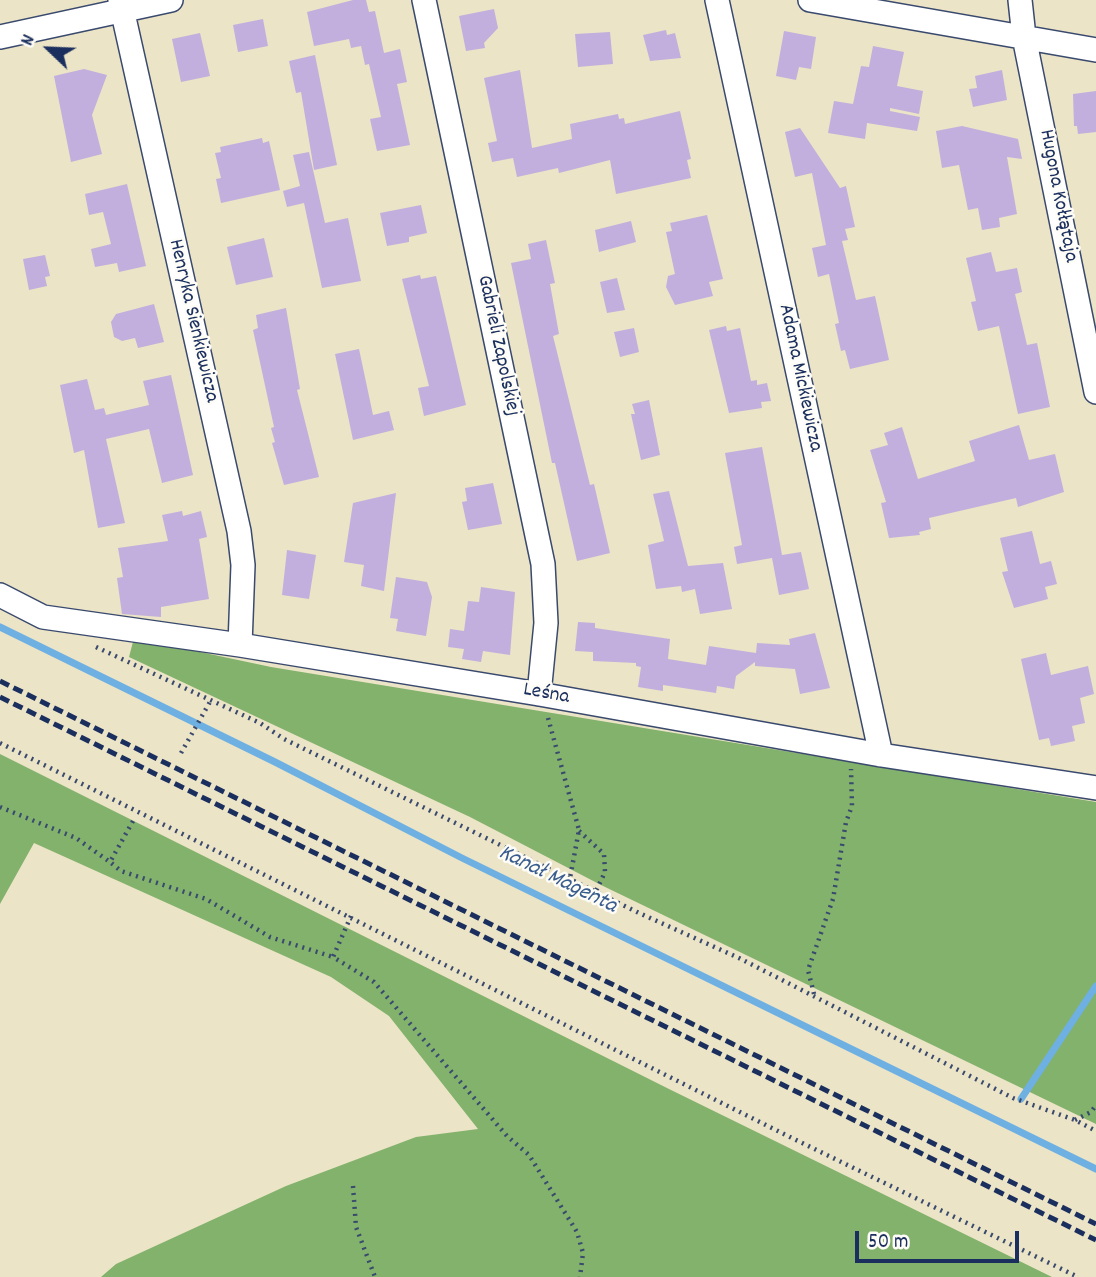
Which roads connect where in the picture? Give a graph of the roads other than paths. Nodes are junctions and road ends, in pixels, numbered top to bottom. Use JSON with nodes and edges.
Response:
{"nodes":[{"id":1,"x":171,"y":0,"type":"edge"},
{"id":2,"x":424,"y":0,"type":"edge"},
{"id":3,"x":717,"y":0,"type":"edge"},
{"id":4,"x":810,"y":0,"type":"edge"},
{"id":5,"x":1020,"y":0,"type":"edge"},
{"id":6,"x":121,"y":6,"type":"edge"},
{"id":7,"x":0,"y":37,"type":"edge"},
{"id":8,"x":1024,"y":37,"type":"junction"},
{"id":9,"x":1096,"y":50,"type":"edge"},
{"id":10,"x":1096,"y":392,"type":"edge"},
{"id":11,"x":0,"y":595,"type":"edge"},
{"id":12,"x":240,"y":645,"type":"junction"},
{"id":13,"x":540,"y":694,"type":"junction"},
{"id":14,"x":881,"y":755,"type":"junction"},
{"id":15,"x":1096,"y":788,"type":"edge"}],
"edges":[{"from":1,"to":6,"type":"street"},
{"from":2,"to":13,"type":"street","name":"Gabrieli Zapolskiej"},
{"from":3,"to":14,"type":"street","name":"Adama Mickiewicza"},
{"from":4,"to":8,"type":"street"},
{"from":5,"to":8,"type":"street","name":"Hugona Kołłątaja"},
{"from":6,"to":7,"type":"street"},
{"from":6,"to":12,"type":"street","name":"Henryka Sienkiewicza"},
{"from":8,"to":9,"type":"street"},
{"from":8,"to":10,"type":"street","name":"Hugona Kołłątaja"},
{"from":11,"to":12,"type":"street","name":"Leśna"},
{"from":12,"to":13,"type":"street","name":"Leśna"},
{"from":13,"to":14,"type":"street","name":"Leśna"},
{"from":14,"to":15,"type":"street","name":"Leśna"}]}
